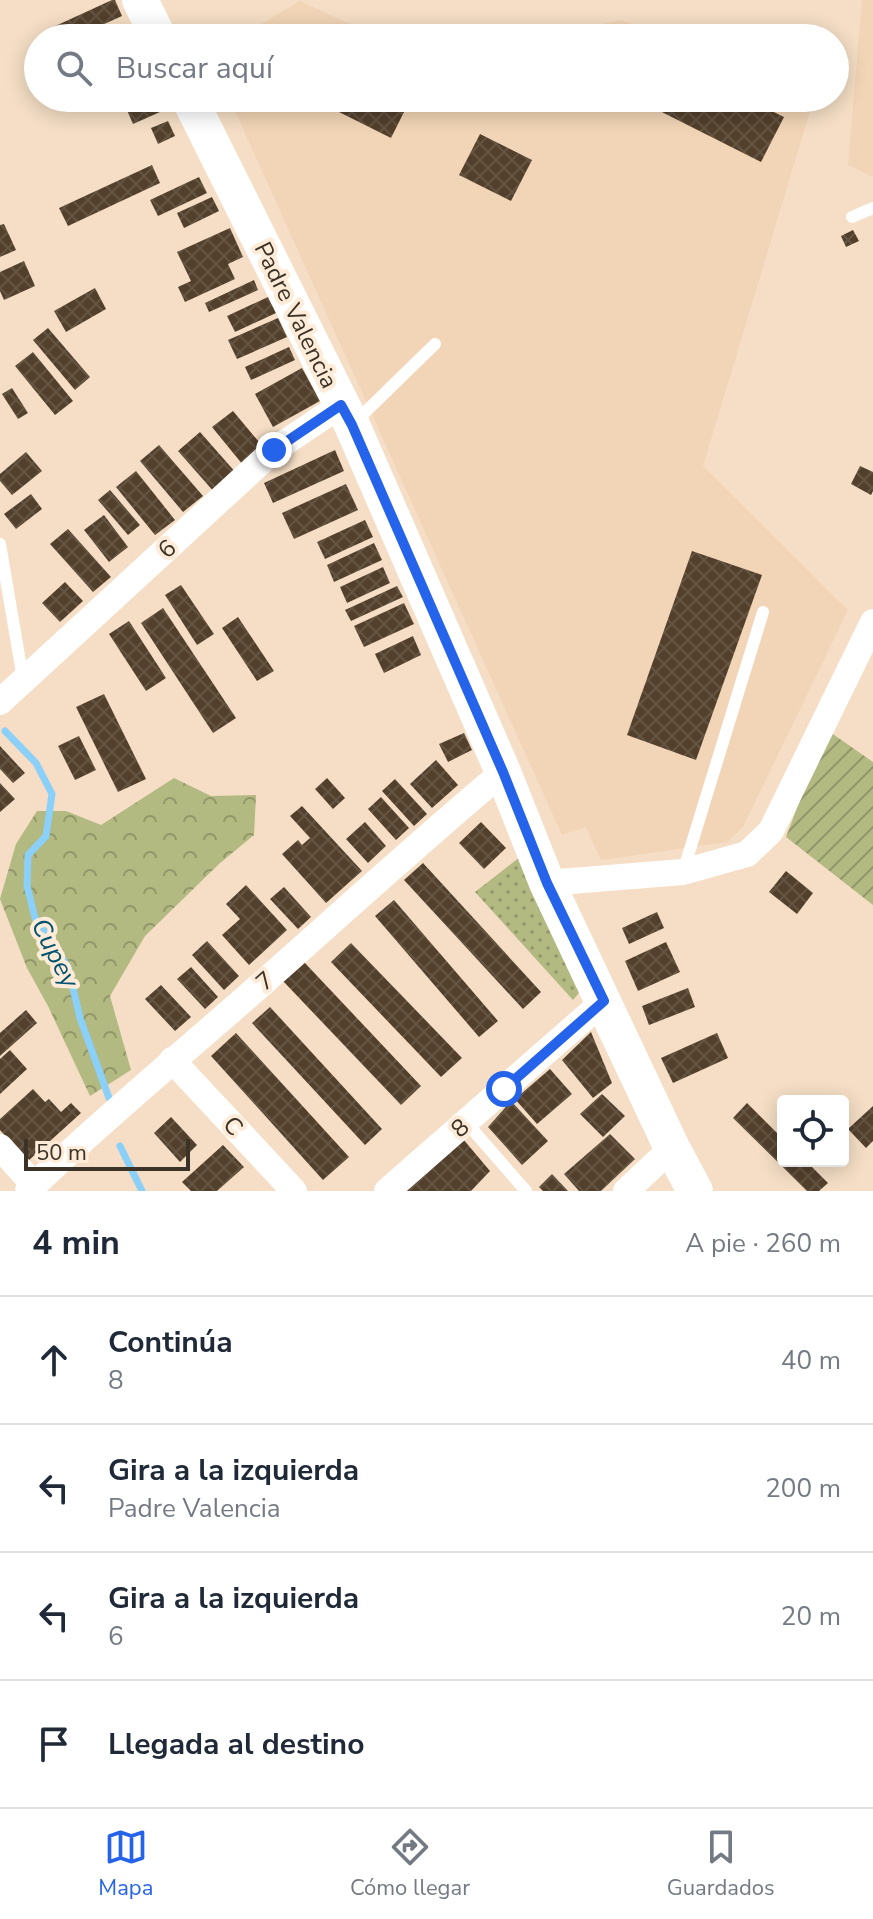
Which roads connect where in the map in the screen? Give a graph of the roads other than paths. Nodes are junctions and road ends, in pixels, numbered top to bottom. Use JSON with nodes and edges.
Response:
{"nodes":[{"id":1,"x":140,"y":0,"type":"edge"},
{"id":2,"x":152,"y":24,"type":"edge"},
{"id":3,"x":196,"y":112,"type":"edge"},
{"id":4,"x":873,"y":208,"type":"edge"},
{"id":5,"x":852,"y":217,"type":"dead end"},
{"id":6,"x":435,"y":344,"type":"dead end"},
{"id":7,"x":346,"y":415,"type":"junction"},
{"id":8,"x":0,"y":544,"type":"edge"},
{"id":9,"x":763,"y":612,"type":"dead end"},
{"id":10,"x":873,"y":622,"type":"edge"},
{"id":11,"x":23,"y":681,"type":"junction"},
{"id":12,"x":0,"y":702,"type":"edge"},
{"id":13,"x":503,"y":772,"type":"junction"},
{"id":14,"x":683,"y":872,"type":"junction"},
{"id":15,"x":547,"y":883,"type":"junction"},
{"id":16,"x":604,"y":1001,"type":"junction"},
{"id":17,"x":172,"y":1060,"type":"junction"},
{"id":18,"x":466,"y":1122,"type":"junction"},
{"id":19,"x":0,"y":1147,"type":"edge"},
{"id":20,"x":672,"y":1148,"type":"junction"},
{"id":21,"x":31,"y":1188,"type":"edge"},
{"id":22,"x":294,"y":1191,"type":"edge"},
{"id":23,"x":387,"y":1191,"type":"edge"},
{"id":24,"x":526,"y":1191,"type":"edge"},
{"id":25,"x":626,"y":1191,"type":"edge"},
{"id":26,"x":695,"y":1191,"type":"edge"}],
"edges":[{"from":1,"to":2,"type":"street"},
{"from":3,"to":7,"type":"street","name":"Padre Valencia"},
{"from":4,"to":5,"type":"lane"},
{"from":6,"to":7,"type":"lane"},
{"from":7,"to":11,"type":"street","name":"6"},
{"from":7,"to":13,"type":"street","name":"Padre Valencia"},
{"from":8,"to":11,"type":"lane"},
{"from":9,"to":14,"type":"lane"},
{"from":10,"to":14,"type":"street"},
{"from":11,"to":12,"type":"street","name":"6"},
{"from":13,"to":15,"type":"street","name":"Padre Valencia"},
{"from":13,"to":17,"type":"street","name":"7"},
{"from":14,"to":15,"type":"street"},
{"from":15,"to":16,"type":"street","name":"Padre Valencia"},
{"from":16,"to":18,"type":"street","name":"8"},
{"from":16,"to":20,"type":"street","name":"Padre Valencia"},
{"from":17,"to":21,"type":"street","name":"7"},
{"from":17,"to":22,"type":"street","name":"C"},
{"from":18,"to":23,"type":"street","name":"8"},
{"from":18,"to":24,"type":"lane"},
{"from":19,"to":21,"type":"street"},
{"from":20,"to":25,"type":"street"},
{"from":20,"to":26,"type":"street","name":"Padre Valencia"}]}
